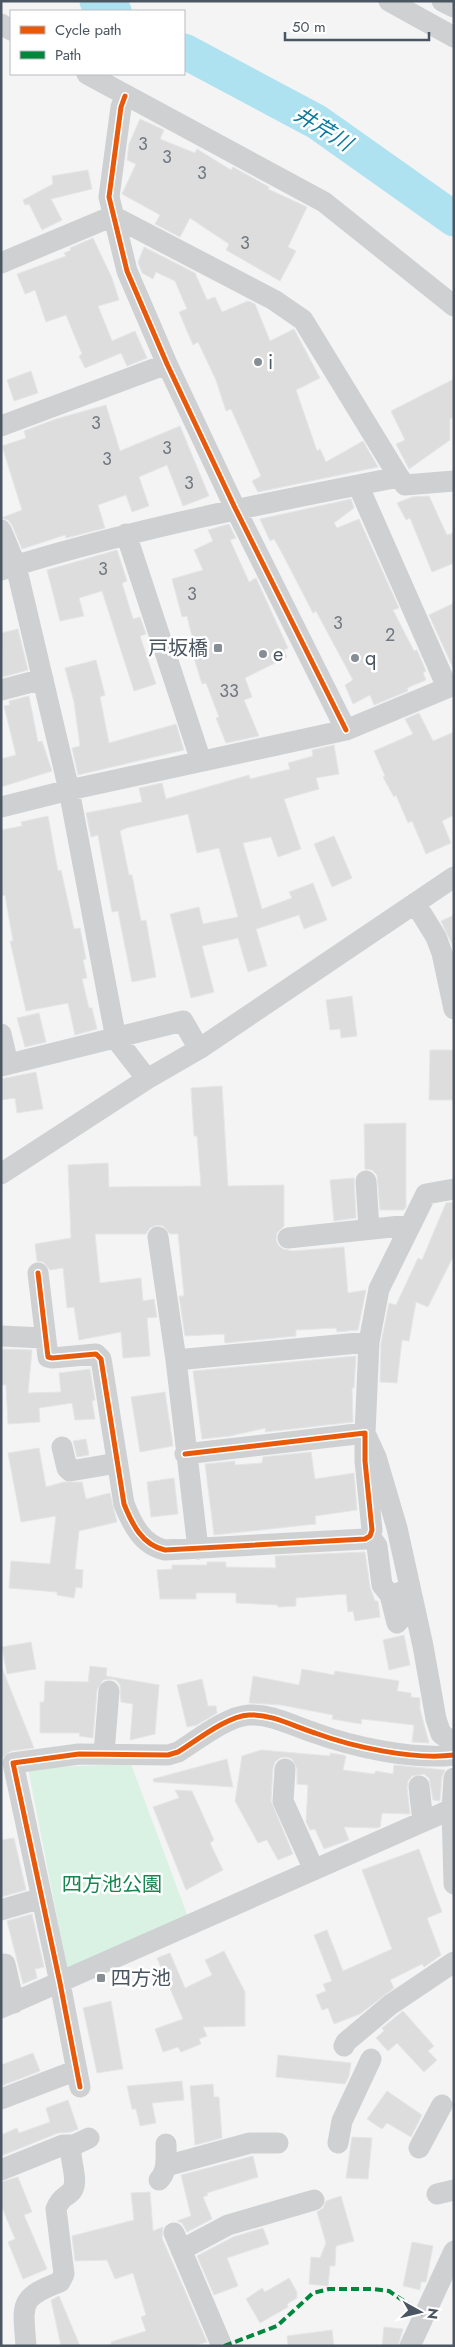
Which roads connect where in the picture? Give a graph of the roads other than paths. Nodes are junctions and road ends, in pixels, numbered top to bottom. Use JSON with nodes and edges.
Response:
{"nodes":[{"id":1,"x":389,"y":1,"type":"edge"},
{"id":2,"x":442,"y":1,"type":"edge"},
{"id":3,"x":454,"y":8,"type":"edge"},
{"id":4,"x":454,"y":37,"type":"edge"},
{"id":5,"x":89,"y":75,"type":"edge"},
{"id":6,"x":125,"y":96,"type":"junction"},
{"id":7,"x":113,"y":216,"type":"junction"},
{"id":8,"x":1,"y":263,"type":"edge"},
{"id":9,"x":454,"y":306,"type":"edge"},
{"id":10,"x":167,"y":364,"type":"junction"},
{"id":11,"x":1,"y":426,"type":"edge"},
{"id":12,"x":399,"y":477,"type":"junction"},
{"id":13,"x":454,"y":481,"type":"edge"},
{"id":14,"x":358,"y":485,"type":"junction"},
{"id":15,"x":234,"y":508,"type":"junction"},
{"id":16,"x":1,"y":530,"type":"edge"},
{"id":17,"x":126,"y":534,"type":"junction"},
{"id":18,"x":8,"y":568,"type":"edge"},
{"id":19,"x":43,"y":680,"type":"junction"},
{"id":20,"x":450,"y":686,"type":"edge"},
{"id":21,"x":1,"y":690,"type":"edge"},
{"id":22,"x":346,"y":730,"type":"junction"},
{"id":23,"x":201,"y":761,"type":"junction"},
{"id":24,"x":69,"y":790,"type":"junction"},
{"id":25,"x":1,"y":807,"type":"edge"},
{"id":26,"x":453,"y":878,"type":"edge"},
{"id":27,"x":415,"y":903,"type":"junction"},
{"id":28,"x":454,"y":1008,"type":"edge"},
{"id":29,"x":1,"y":1034,"type":"edge"},
{"id":30,"x":116,"y":1039,"type":"junction"},
{"id":31,"x":198,"y":1049,"type":"junction"},
{"id":32,"x":4,"y":1065,"type":"edge"},
{"id":33,"x":147,"y":1079,"type":"junction"},
{"id":34,"x":1,"y":1174,"type":"edge"},
{"id":35,"x":366,"y":1181,"type":"dead end"},
{"id":36,"x":454,"y":1188,"type":"edge"},
{"id":37,"x":410,"y":1224,"type":"junction"},
{"id":38,"x":369,"y":1229,"type":"junction"},
{"id":39,"x":158,"y":1237,"type":"dead end"},
{"id":40,"x":288,"y":1238,"type":"dead end"},
{"id":41,"x":38,"y":1273,"type":"dead end"},
{"id":42,"x":1,"y":1336,"type":"edge"},
{"id":43,"x":44,"y":1338,"type":"junction"},
{"id":44,"x":369,"y":1342,"type":"junction"},
{"id":45,"x":176,"y":1360,"type":"junction"},
{"id":46,"x":365,"y":1433,"type":"junction"},
{"id":47,"x":62,"y":1447,"type":"dead end"},
{"id":48,"x":185,"y":1454,"type":"junction"},
{"id":49,"x":117,"y":1463,"type":"junction"},
{"id":50,"x":370,"y":1536,"type":"junction"},
{"id":51,"x":198,"y":1549,"type":"junction"},
{"id":52,"x":410,"y":1589,"type":"junction"},
{"id":53,"x":109,"y":1691,"type":"dead end"},
{"id":54,"x":454,"y":1742,"type":"edge"},
{"id":55,"x":104,"y":1753,"type":"junction"},
{"id":56,"x":454,"y":1755,"type":"edge"},
{"id":57,"x":285,"y":1769,"type":"dead end"},
{"id":58,"x":454,"y":1778,"type":"edge"},
{"id":59,"x":419,"y":1786,"type":"dead end"},
{"id":60,"x":453,"y":1808,"type":"edge"},
{"id":61,"x":423,"y":1822,"type":"junction"},
{"id":62,"x":314,"y":1870,"type":"junction"},
{"id":63,"x":454,"y":1884,"type":"edge"},
{"id":64,"x":42,"y":1898,"type":"junction"},
{"id":65,"x":1,"y":1910,"type":"edge"},
{"id":66,"x":454,"y":1962,"type":"edge"},
{"id":67,"x":5,"y":1964,"type":"dead end"},
{"id":68,"x":60,"y":1983,"type":"junction"},
{"id":69,"x":7,"y":2006,"type":"edge"},
{"id":70,"x":344,"y":2046,"type":"dead end"},
{"id":71,"x":371,"y":2059,"type":"dead end"},
{"id":72,"x":1,"y":2100,"type":"edge"},
{"id":73,"x":442,"y":2105,"type":"dead end"},
{"id":74,"x":338,"y":2143,"type":"dead end"},
{"id":75,"x":166,"y":2144,"type":"dead end"},
{"id":76,"x":278,"y":2144,"type":"dead end"},
{"id":77,"x":419,"y":2148,"type":"dead end"},
{"id":78,"x":1,"y":2170,"type":"edge"},
{"id":79,"x":314,"y":2200,"type":"dead end"},
{"id":80,"x":454,"y":2251,"type":"edge"},
{"id":81,"x":26,"y":2346,"type":"edge"},
{"id":82,"x":222,"y":2346,"type":"edge"},
{"id":83,"x":411,"y":2346,"type":"edge"}],
"edges":[{"from":1,"to":4,"type":"street"},
{"from":2,"to":3,"type":"street"},
{"from":5,"to":6,"type":"street"},
{"from":6,"to":7,"type":"street"},
{"from":6,"to":9,"type":"street"},
{"from":7,"to":8,"type":"street"},
{"from":7,"to":10,"type":"street"},
{"from":7,"to":12,"type":"street"},
{"from":10,"to":11,"type":"street"},
{"from":10,"to":15,"type":"street"},
{"from":12,"to":13,"type":"street"},
{"from":12,"to":14,"type":"street"},
{"from":14,"to":15,"type":"street"},
{"from":14,"to":20,"type":"street"},
{"from":15,"to":17,"type":"street"},
{"from":15,"to":22,"type":"street"},
{"from":16,"to":18,"type":"street"},
{"from":17,"to":18,"type":"street"},
{"from":17,"to":23,"type":"street"},
{"from":18,"to":19,"type":"street"},
{"from":19,"to":21,"type":"street"},
{"from":19,"to":24,"type":"street"},
{"from":20,"to":22,"type":"street"},
{"from":22,"to":23,"type":"street"},
{"from":23,"to":24,"type":"street"},
{"from":24,"to":25,"type":"street"},
{"from":24,"to":30,"type":"street"},
{"from":26,"to":27,"type":"street"},
{"from":27,"to":28,"type":"street"},
{"from":27,"to":31,"type":"street"},
{"from":29,"to":32,"type":"street"},
{"from":30,"to":31,"type":"street"},
{"from":30,"to":32,"type":"street"},
{"from":30,"to":33,"type":"street"},
{"from":31,"to":33,"type":"street"},
{"from":33,"to":34,"type":"street"},
{"from":35,"to":38,"type":"street"},
{"from":36,"to":37,"type":"street"},
{"from":37,"to":38,"type":"street"},
{"from":37,"to":44,"type":"street"},
{"from":38,"to":40,"type":"street"},
{"from":39,"to":45,"type":"street"},
{"from":41,"to":43,"type":"street"},
{"from":42,"to":43,"type":"street"},
{"from":43,"to":49,"type":"street"},
{"from":44,"to":45,"type":"street"},
{"from":44,"to":46,"type":"street"},
{"from":45,"to":48,"type":"street"},
{"from":46,"to":48,"type":"street"},
{"from":46,"to":50,"type":"street"},
{"from":46,"to":52,"type":"street"},
{"from":47,"to":49,"type":"street"},
{"from":48,"to":51,"type":"street"},
{"from":49,"to":51,"type":"street"},
{"from":50,"to":51,"type":"street"},
{"from":50,"to":52,"type":"street"},
{"from":52,"to":54,"type":"street"},
{"from":53,"to":55,"type":"street"},
{"from":55,"to":56,"type":"street"},
{"from":55,"to":64,"type":"street"},
{"from":57,"to":62,"type":"street"},
{"from":58,"to":60,"type":"street"},
{"from":59,"to":61,"type":"street"},
{"from":60,"to":61,"type":"street"},
{"from":60,"to":63,"type":"street"},
{"from":61,"to":62,"type":"street"},
{"from":62,"to":68,"type":"street"},
{"from":64,"to":65,"type":"street"},
{"from":64,"to":68,"type":"street"},
{"from":66,"to":70,"type":"street"},
{"from":67,"to":69,"type":"street"},
{"from":68,"to":69,"type":"street"},
{"from":68,"to":72,"type":"street"},
{"from":71,"to":74,"type":"street"},
{"from":73,"to":77,"type":"street"},
{"from":75,"to":76,"type":"street"},
{"from":78,"to":81,"type":"street"},
{"from":79,"to":82,"type":"street"},
{"from":80,"to":83,"type":"street"}]}
